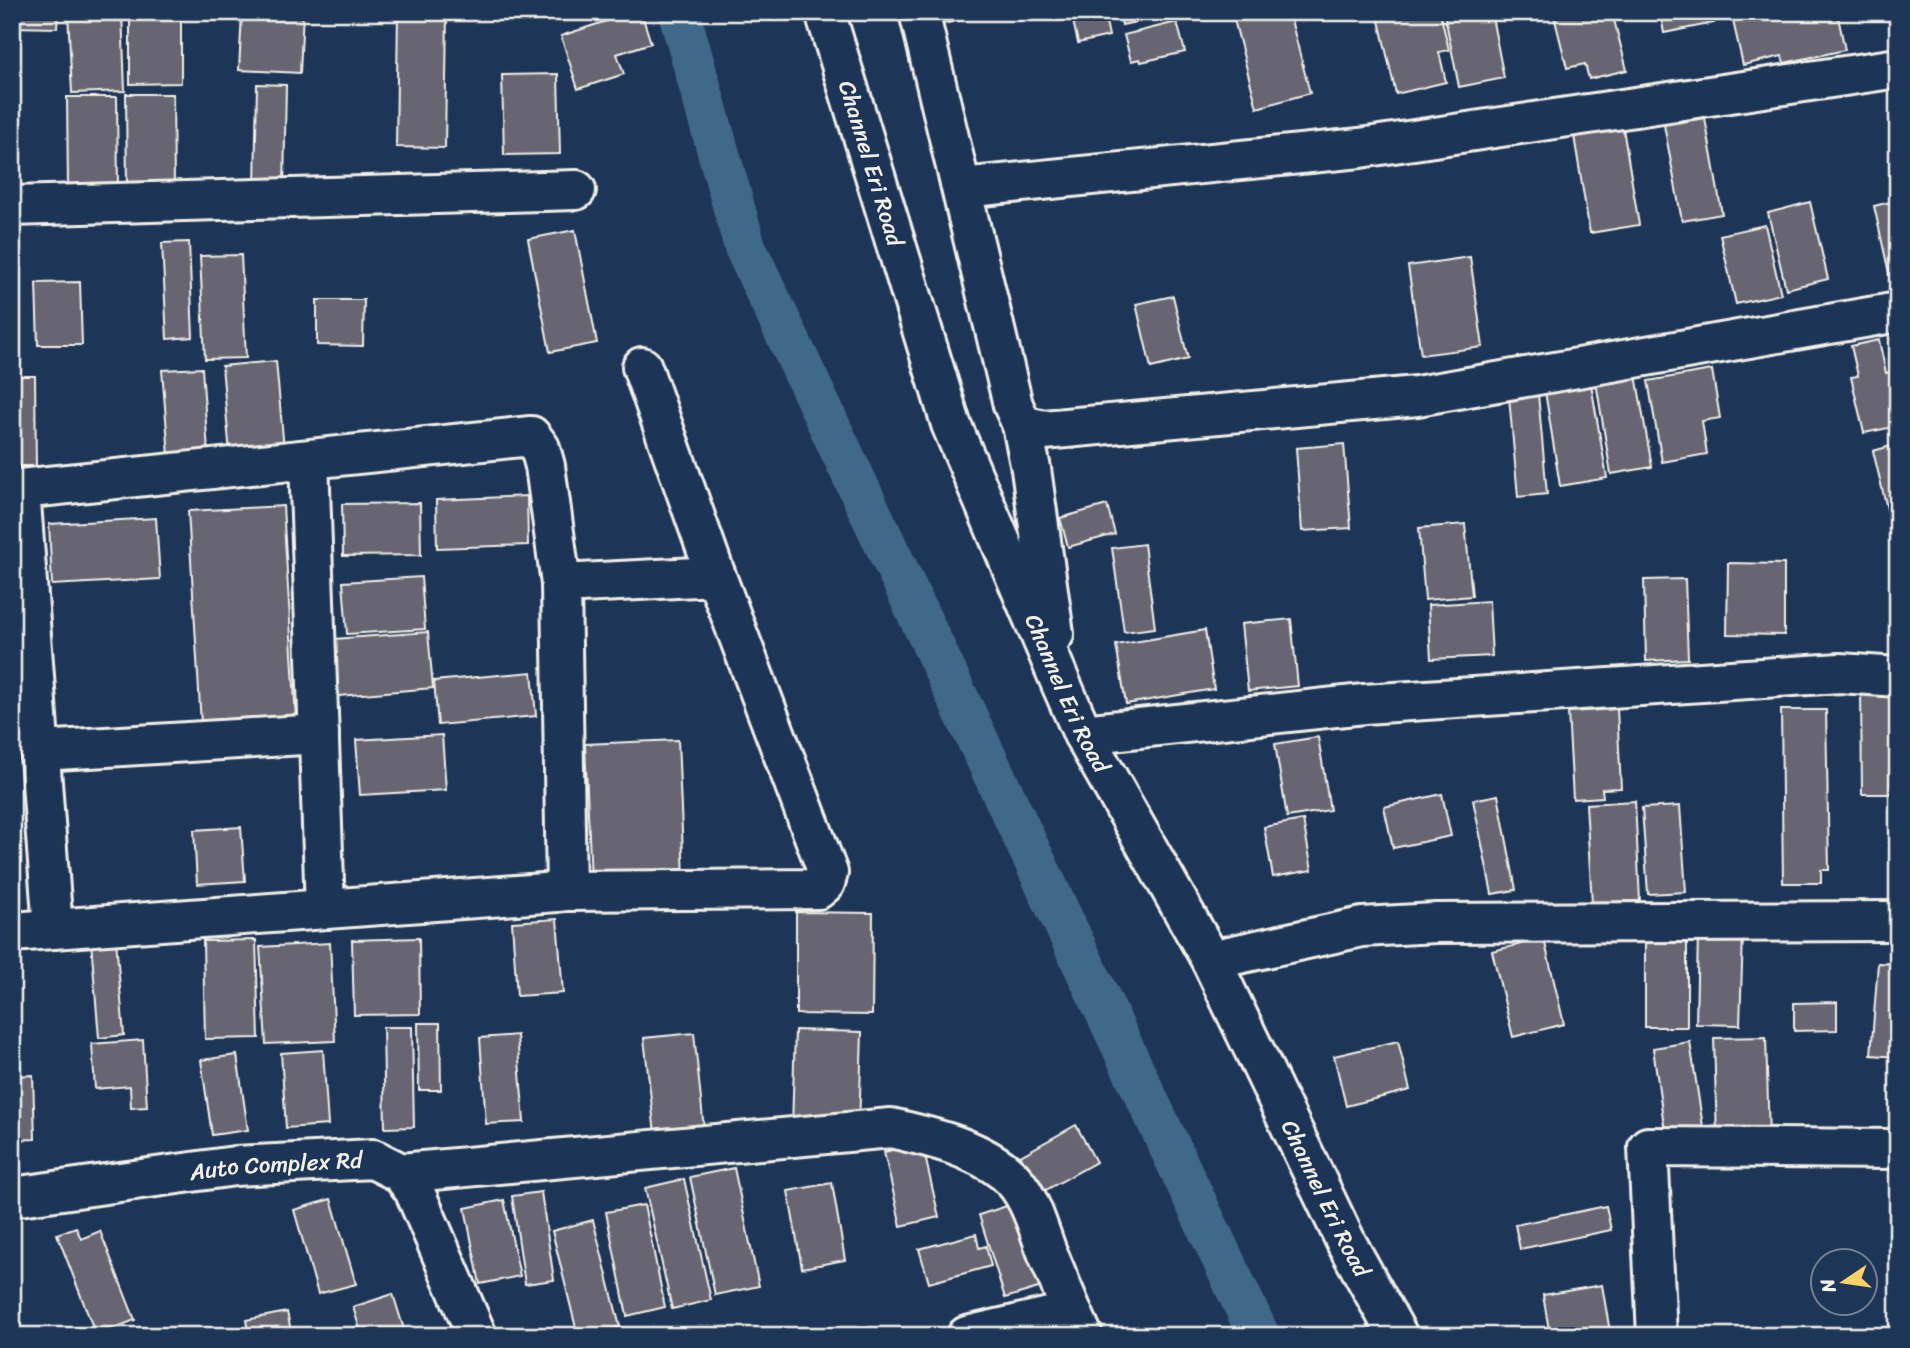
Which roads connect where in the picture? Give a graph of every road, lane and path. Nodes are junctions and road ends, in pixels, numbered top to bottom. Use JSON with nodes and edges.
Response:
{"nodes":[{"id":1,"x":825,"y":12,"type":"edge"},
{"id":2,"x":919,"y":12,"type":"edge"},
{"id":3,"x":1898,"y":68,"type":"edge"},
{"id":4,"x":962,"y":188,"type":"junction"},
{"id":5,"x":576,"y":190,"type":"dead end"},
{"id":6,"x":12,"y":206,"type":"edge"},
{"id":7,"x":1898,"y":312,"type":"edge"},
{"id":8,"x":642,"y":367,"type":"dead end"},
{"id":9,"x":1022,"y":425,"type":"junction"},
{"id":10,"x":309,"y":460,"type":"junction"},
{"id":11,"x":716,"y":576,"type":"junction"},
{"id":12,"x":561,"y":584,"type":"junction"},
{"id":13,"x":1898,"y":677,"type":"edge"},
{"id":14,"x":1062,"y":686,"type":"junction"},
{"id":15,"x":319,"y":734,"type":"junction"},
{"id":16,"x":1083,"y":734,"type":"junction"},
{"id":17,"x":40,"y":751,"type":"junction"},
{"id":18,"x":566,"y":891,"type":"junction"},
{"id":19,"x":326,"y":909,"type":"junction"},
{"id":20,"x":1898,"y":922,"type":"edge"},
{"id":21,"x":53,"y":929,"type":"junction"},
{"id":22,"x":12,"y":932,"type":"edge"},
{"id":23,"x":1211,"y":960,"type":"junction"},
{"id":24,"x":1898,"y":1149,"type":"edge"},
{"id":25,"x":401,"y":1173,"type":"junction"},
{"id":26,"x":12,"y":1197,"type":"edge"},
{"id":27,"x":1077,"y":1324,"type":"edge"},
{"id":28,"x":477,"y":1336,"type":"edge"},
{"id":29,"x":967,"y":1336,"type":"edge"},
{"id":30,"x":1398,"y":1336,"type":"edge"},
{"id":31,"x":1657,"y":1336,"type":"edge"}],
"edges":[{"from":1,"to":14,"type":"street","name":"Channel Eri Road"},
{"from":2,"to":4,"type":"street"},
{"from":3,"to":4,"type":"street"},
{"from":4,"to":9,"type":"street"},
{"from":5,"to":6,"type":"street"},
{"from":7,"to":9,"type":"street"},
{"from":8,"to":11,"type":"street"},
{"from":9,"to":14,"type":"street"},
{"from":10,"to":12,"type":"street"},
{"from":10,"to":15,"type":"street"},
{"from":10,"to":17,"type":"street"},
{"from":11,"to":12,"type":"street"},
{"from":11,"to":18,"type":"street"},
{"from":12,"to":18,"type":"street"},
{"from":13,"to":16,"type":"street"},
{"from":14,"to":16,"type":"street","name":"Channel Eri Road"},
{"from":15,"to":17,"type":"street"},
{"from":15,"to":19,"type":"street"},
{"from":16,"to":23,"type":"street","name":"Channel Eri Road"},
{"from":17,"to":21,"type":"street"},
{"from":18,"to":19,"type":"street"},
{"from":19,"to":21,"type":"street"},
{"from":20,"to":23,"type":"street"},
{"from":21,"to":22,"type":"street"},
{"from":23,"to":30,"type":"street","name":"Channel Eri Road"},
{"from":24,"to":31,"type":"street"},
{"from":25,"to":26,"type":"street","name":"Auto Complex Rd"},
{"from":25,"to":27,"type":"street"},
{"from":25,"to":28,"type":"street"},
{"from":27,"to":29,"type":"street"}]}
